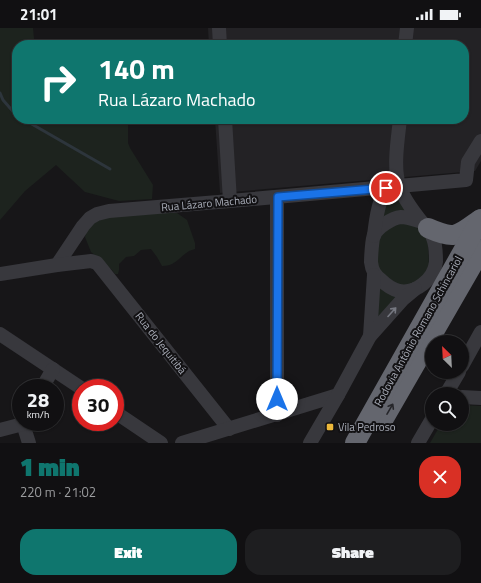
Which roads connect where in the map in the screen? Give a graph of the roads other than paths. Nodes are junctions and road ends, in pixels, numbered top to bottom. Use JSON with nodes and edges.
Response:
{"nodes":[{"id":1,"x":219,"y":28,"type":"edge"},
{"id":2,"x":406,"y":28,"type":"edge"},
{"id":3,"x":220,"y":40,"type":"edge"},
{"id":4,"x":405,"y":40,"type":"edge"},
{"id":5,"x":225,"y":124,"type":"edge"},
{"id":6,"x":400,"y":124,"type":"edge"},
{"id":7,"x":481,"y":141,"type":"edge"},
{"id":8,"x":392,"y":187,"type":"junction"},
{"id":9,"x":278,"y":197,"type":"junction"},
{"id":10,"x":230,"y":202,"type":"junction"},
{"id":11,"x":481,"y":219,"type":"edge"},
{"id":12,"x":425,"y":225,"type":"junction"},
{"id":13,"x":374,"y":236,"type":"junction"},
{"id":14,"x":481,"y":250,"type":"edge"},
{"id":15,"x":481,"y":261,"type":"edge"},
{"id":16,"x":57,"y":265,"type":"junction"},
{"id":17,"x":0,"y":274,"type":"edge"},
{"id":18,"x":374,"y":275,"type":"junction"},
{"id":19,"x":415,"y":289,"type":"junction"},
{"id":20,"x":457,"y":292,"type":"junction"},
{"id":21,"x":481,"y":332,"type":"edge"},
{"id":22,"x":0,"y":334,"type":"edge"},
{"id":23,"x":370,"y":336,"type":"junction"},
{"id":24,"x":469,"y":353,"type":"edge"},
{"id":25,"x":53,"y":369,"type":"junction"},
{"id":26,"x":47,"y":379,"type":"edge"},
{"id":27,"x":72,"y":382,"type":"edge"},
{"id":28,"x":338,"y":395,"type":"junction"},
{"id":29,"x":469,"y":397,"type":"edge"},
{"id":30,"x":481,"y":398,"type":"edge"},
{"id":31,"x":277,"y":415,"type":"junction"},
{"id":32,"x":124,"y":418,"type":"edge"},
{"id":33,"x":12,"y":426,"type":"edge"},
{"id":34,"x":229,"y":429,"type":"junction"},
{"id":35,"x":0,"y":430,"type":"edge"},
{"id":36,"x":25,"y":431,"type":"edge"},
{"id":37,"x":425,"y":431,"type":"edge"},
{"id":38,"x":29,"y":443,"type":"edge"},
{"id":39,"x":161,"y":443,"type":"edge"},
{"id":40,"x":182,"y":443,"type":"edge"},
{"id":41,"x":310,"y":443,"type":"edge"},
{"id":42,"x":355,"y":443,"type":"edge"},
{"id":43,"x":371,"y":443,"type":"edge"},
{"id":44,"x":418,"y":443,"type":"edge"}],
"edges":[{"from":1,"to":3,"type":"street"},
{"from":2,"to":4,"type":"street"},
{"from":5,"to":10,"type":"street"},
{"from":6,"to":8,"type":"street"},
{"from":7,"to":8,"type":"street","name":"Rua Lázaro Machado"},
{"from":8,"to":9,"type":"street","name":"Rua Lázaro Machado"},
{"from":8,"to":12,"type":"street"},
{"from":8,"to":13,"type":"street"},
{"from":9,"to":10,"type":"street","name":"Rua Lázaro Machado"},
{"from":9,"to":31,"type":"street"},
{"from":10,"to":16,"type":"street","name":"Rua Lázaro Machado"},
{"from":11,"to":12,"type":"highway"},
{"from":11,"to":42,"type":"highway","name":"Rodovia Antônio Romano Schincariol"},
{"from":12,"to":13,"type":"street"},
{"from":12,"to":19,"type":"street"},
{"from":13,"to":18,"type":"street"},
{"from":14,"to":20,"type":"highway","name":"Rodovia Antônio Romano Schincariol"},
{"from":15,"to":20,"type":"highway"},
{"from":16,"to":17,"type":"street"},
{"from":16,"to":34,"type":"street","name":"Rua do Jequitibá"},
{"from":18,"to":19,"type":"street"},
{"from":18,"to":23,"type":"street"},
{"from":23,"to":19,"type":"street","one_way":true},
{"from":43,"to":20,"type":"highway","name":"Rodovia Antônio Romano Schincariol","one_way":true},
{"from":21,"to":24,"type":"street"},
{"from":22,"to":25,"type":"street"},
{"from":23,"to":28,"type":"street"},
{"from":25,"to":26,"type":"street"},
{"from":25,"to":27,"type":"street"},
{"from":28,"to":31,"type":"street"},
{"from":28,"to":41,"type":"street"},
{"from":29,"to":30,"type":"street"},
{"from":31,"to":34,"type":"street"},
{"from":32,"to":39,"type":"street"},
{"from":33,"to":35,"type":"street"},
{"from":34,"to":40,"type":"street"},
{"from":36,"to":38,"type":"street"},
{"from":37,"to":44,"type":"street"}]}
